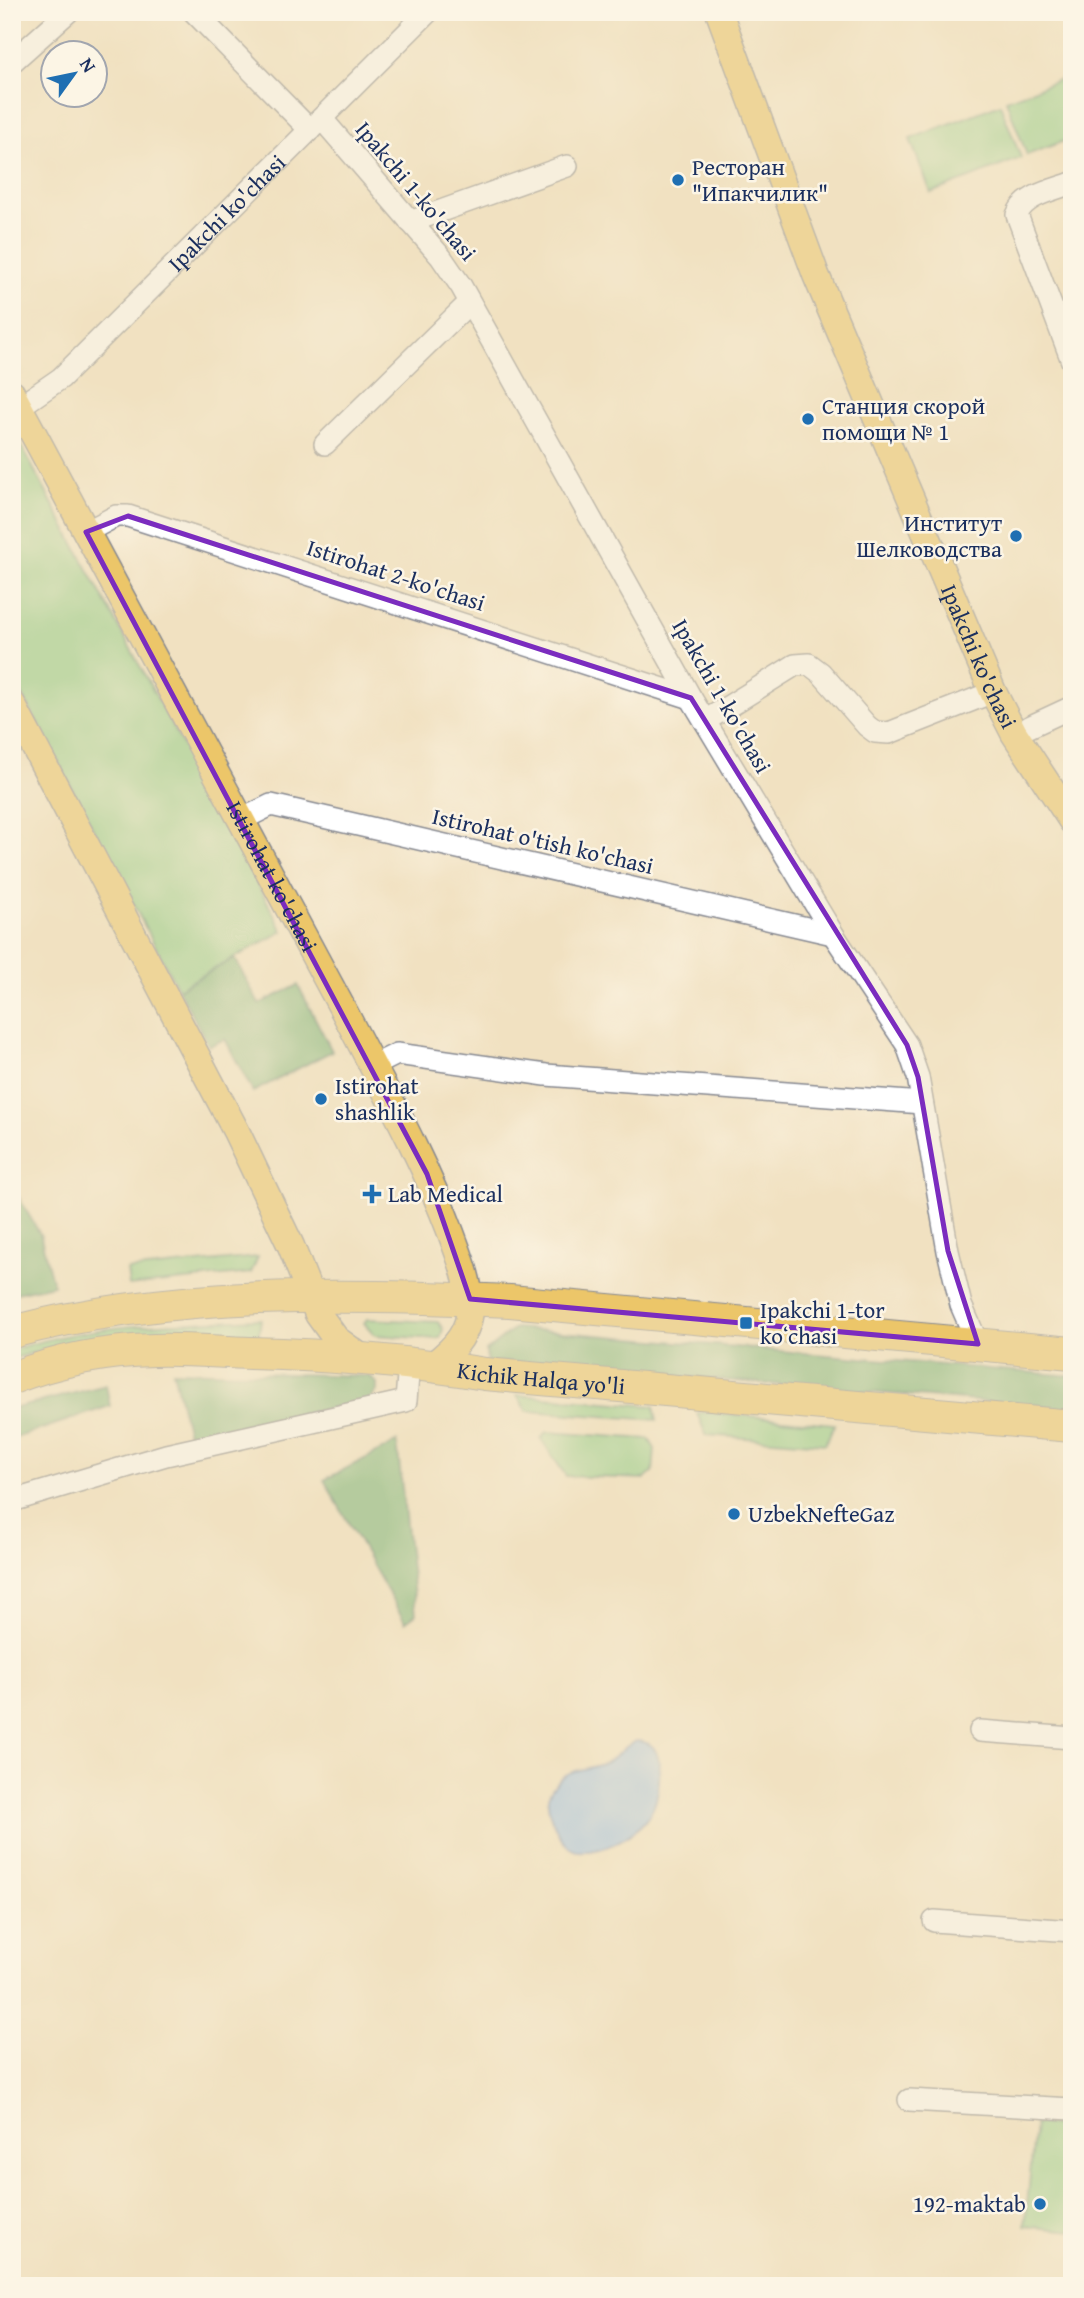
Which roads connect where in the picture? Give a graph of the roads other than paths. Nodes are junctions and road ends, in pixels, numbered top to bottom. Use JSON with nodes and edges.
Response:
{"nodes":[{"id":1,"x":68,"y":12,"type":"edge"},
{"id":2,"x":194,"y":12,"type":"edge"},
{"id":3,"x":428,"y":12,"type":"edge"},
{"id":4,"x":719,"y":12,"type":"edge"},
{"id":5,"x":12,"y":61,"type":"edge"},
{"id":6,"x":316,"y":125,"type":"junction"},
{"id":7,"x":567,"y":166,"type":"dead end"},
{"id":8,"x":1072,"y":183,"type":"edge"},
{"id":9,"x":410,"y":222,"type":"junction"},
{"id":10,"x":469,"y":303,"type":"junction"},
{"id":11,"x":1072,"y":361,"type":"edge"},
{"id":12,"x":15,"y":404,"type":"edge"},
{"id":13,"x":325,"y":444,"type":"dead end"},
{"id":14,"x":86,"y":532,"type":"junction"},
{"id":15,"x":993,"y":692,"type":"junction"},
{"id":16,"x":691,"y":698,"type":"junction"},
{"id":17,"x":12,"y":704,"type":"edge"},
{"id":18,"x":1072,"y":706,"type":"edge"},
{"id":19,"x":705,"y":721,"type":"junction"},
{"id":20,"x":1028,"y":727,"type":"dead end"},
{"id":21,"x":243,"y":819,"type":"junction"},
{"id":22,"x":1072,"y":821,"type":"edge"},
{"id":23,"x":833,"y":934,"type":"junction"},
{"id":24,"x":373,"y":1066,"type":"junction"},
{"id":25,"x":922,"y":1103,"type":"junction"},
{"id":26,"x":309,"y":1297,"type":"junction"},
{"id":27,"x":471,"y":1299,"type":"junction"},
{"id":28,"x":12,"y":1332,"type":"edge"},
{"id":29,"x":978,"y":1344,"type":"junction"},
{"id":30,"x":1072,"y":1353,"type":"edge"},
{"id":31,"x":365,"y":1360,"type":"junction"},
{"id":32,"x":421,"y":1364,"type":"junction"},
{"id":33,"x":12,"y":1378,"type":"edge"},
{"id":34,"x":1072,"y":1426,"type":"edge"},
{"id":35,"x":12,"y":1501,"type":"edge"},
{"id":36,"x":980,"y":1731,"type":"dead end"},
{"id":37,"x":1072,"y":1738,"type":"edge"},
{"id":38,"x":934,"y":1921,"type":"dead end"},
{"id":39,"x":1072,"y":1931,"type":"edge"},
{"id":40,"x":909,"y":2099,"type":"dead end"},
{"id":41,"x":1072,"y":2109,"type":"edge"}],
"edges":[{"from":1,"to":5,"type":"street"},
{"from":2,"to":6,"type":"street","name":"Ipakchi 1-ko'chasi"},
{"from":3,"to":6,"type":"street","name":"Ipakchi ko'chasi"},
{"from":4,"to":15,"type":"main road","name":"Ipakchi ko'chasi"},
{"from":6,"to":9,"type":"street","name":"Ipakchi 1-ko'chasi"},
{"from":6,"to":12,"type":"street","name":"Ipakchi ko'chasi"},
{"from":7,"to":9,"type":"street"},
{"from":8,"to":11,"type":"street"},
{"from":9,"to":10,"type":"street","name":"Ipakchi 1-ko'chasi"},
{"from":10,"to":13,"type":"street"},
{"from":10,"to":16,"type":"street","name":"Ipakchi 1-ko'chasi"},
{"from":12,"to":14,"type":"main road","name":"Istirohat ko'chasi"},
{"from":14,"to":16,"type":"street","name":"Istirohat 2-ko'chasi"},
{"from":14,"to":21,"type":"main road","name":"Istirohat ko'chasi"},
{"from":15,"to":19,"type":"street"},
{"from":15,"to":22,"type":"main road","name":"Ipakchi ko'chasi"},
{"from":16,"to":19,"type":"street","name":"Ipakchi 1-ko'chasi"},
{"from":17,"to":26,"type":"main road"},
{"from":18,"to":20,"type":"street"},
{"from":19,"to":23,"type":"street","name":"Ipakchi 1-ko'chasi"},
{"from":21,"to":23,"type":"street","name":"Istirohat o'tish ko'chasi"},
{"from":21,"to":24,"type":"main road","name":"Istirohat ko'chasi"},
{"from":23,"to":25,"type":"street","name":"Ipakchi 1-ko'chasi"},
{"from":24,"to":25,"type":"street"},
{"from":24,"to":27,"type":"main road","name":"Istirohat ko'chasi"},
{"from":25,"to":29,"type":"street","name":"Ipakchi 1-ko'chasi"},
{"from":26,"to":27,"type":"highway"},
{"from":26,"to":28,"type":"highway"},
{"from":26,"to":31,"type":"main road"},
{"from":27,"to":29,"type":"highway"},
{"from":27,"to":32,"type":"main road","name":"Istirohat ko'chasi"},
{"from":29,"to":30,"type":"highway"},
{"from":31,"to":32,"type":"highway","name":"Kichik Halqa yo'li"},
{"from":31,"to":33,"type":"highway","name":"Kichik Halqa yo'li"},
{"from":32,"to":34,"type":"highway","name":"Kichik Halqa yo'li"},
{"from":32,"to":35,"type":"street"},
{"from":36,"to":37,"type":"street"},
{"from":38,"to":39,"type":"street"},
{"from":40,"to":41,"type":"street"}]}
